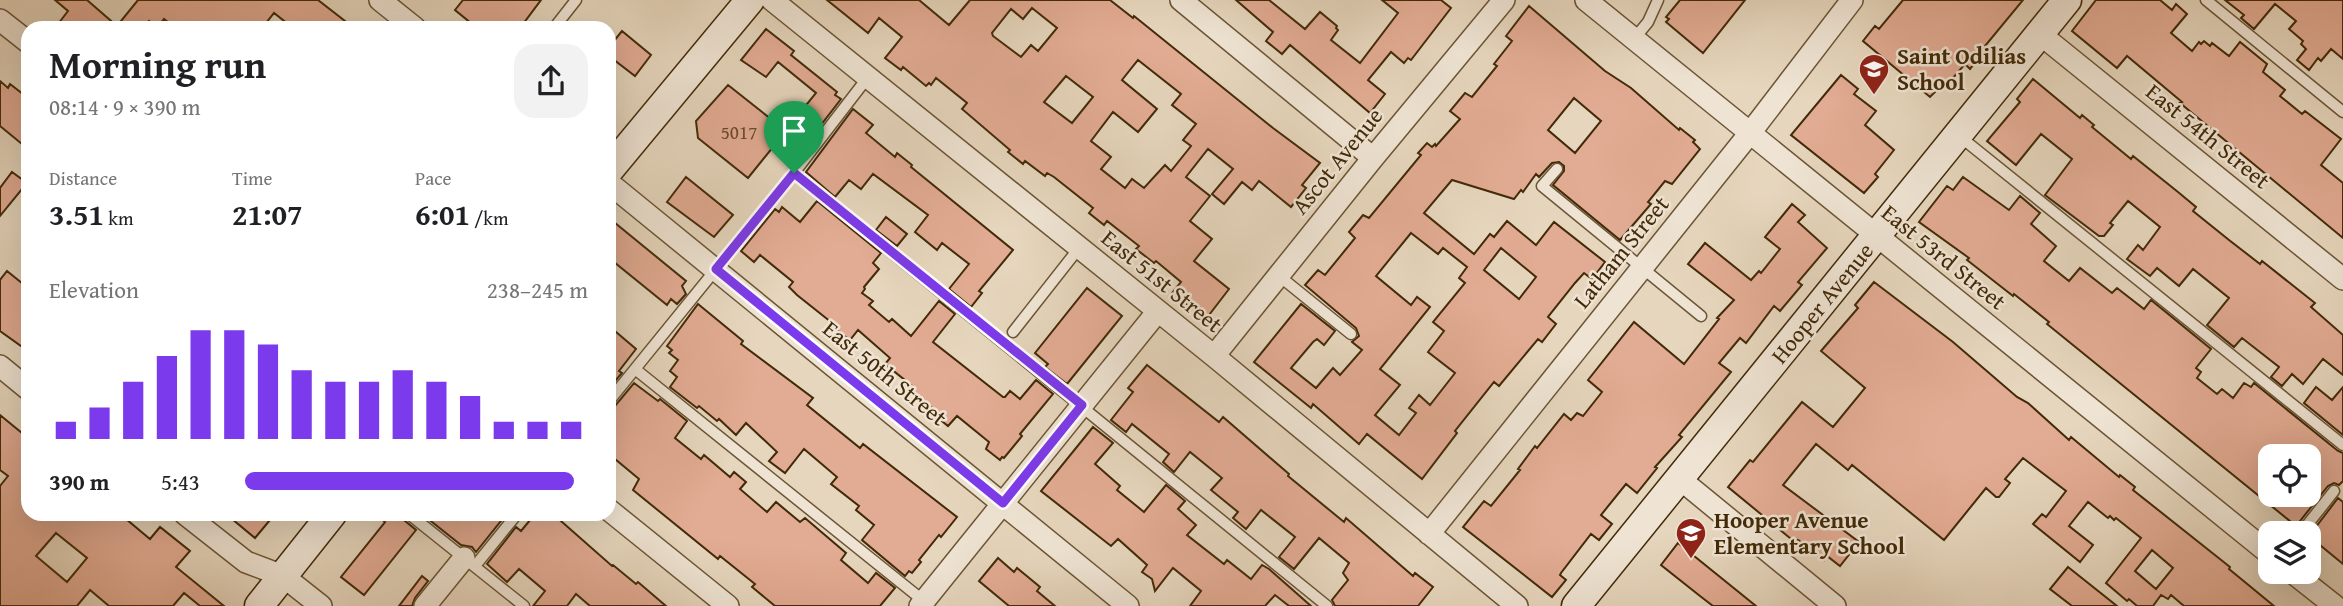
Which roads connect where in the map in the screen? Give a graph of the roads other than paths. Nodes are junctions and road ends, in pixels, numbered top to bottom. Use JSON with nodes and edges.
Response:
{"nodes":[{"id":1,"x":380,"y":0,"type":"edge"},
{"id":2,"x":576,"y":0,"type":"edge"},
{"id":3,"x":750,"y":0,"type":"edge"},
{"id":4,"x":772,"y":0,"type":"edge"},
{"id":5,"x":1181,"y":0,"type":"edge"},
{"id":6,"x":1504,"y":0,"type":"edge"},
{"id":7,"x":1586,"y":0,"type":"edge"},
{"id":8,"x":1658,"y":0,"type":"edge"},
{"id":9,"x":1852,"y":0,"type":"edge"},
{"id":10,"x":2067,"y":0,"type":"edge"},
{"id":11,"x":2206,"y":0,"type":"edge"},
{"id":12,"x":0,"y":20,"type":"edge"},
{"id":13,"x":406,"y":21,"type":"edge"},
{"id":14,"x":560,"y":21,"type":"edge"},
{"id":15,"x":2040,"y":34,"type":"junction"},
{"id":16,"x":21,"y":36,"type":"edge"},
{"id":17,"x":1634,"y":39,"type":"junction"},
{"id":18,"x":868,"y":77,"type":"junction"},
{"id":19,"x":2343,"y":112,"type":"edge"},
{"id":20,"x":1750,"y":133,"type":"junction"},
{"id":21,"x":1958,"y":135,"type":"junction"},
{"id":22,"x":1373,"y":158,"type":"junction"},
{"id":23,"x":616,"y":162,"type":"edge"},
{"id":24,"x":1557,"y":169,"type":"dead end"},
{"id":25,"x":794,"y":173,"type":"junction"},
{"id":26,"x":616,"y":189,"type":"edge"},
{"id":27,"x":1877,"y":236,"type":"junction"},
{"id":28,"x":1079,"y":248,"type":"junction"},
{"id":29,"x":716,"y":269,"type":"junction"},
{"id":30,"x":1641,"y":269,"type":"junction"},
{"id":31,"x":1278,"y":275,"type":"junction"},
{"id":32,"x":2343,"y":279,"type":"edge"},
{"id":33,"x":1158,"y":312,"type":"junction"},
{"id":34,"x":1701,"y":316,"type":"dead end"},
{"id":35,"x":1013,"y":332,"type":"dead end"},
{"id":36,"x":1351,"y":334,"type":"dead end"},
{"id":37,"x":1214,"y":356,"type":"junction"},
{"id":38,"x":0,"y":366,"type":"edge"},
{"id":39,"x":635,"y":369,"type":"junction"},
{"id":40,"x":21,"y":383,"type":"edge"},
{"id":41,"x":616,"y":392,"type":"edge"},
{"id":42,"x":1082,"y":405,"type":"junction"},
{"id":43,"x":2343,"y":445,"type":"edge"},
{"id":44,"x":1680,"y":479,"type":"junction"},
{"id":45,"x":2334,"y":491,"type":"dead end"},
{"id":46,"x":1003,"y":503,"type":"junction"},
{"id":47,"x":616,"y":516,"type":"edge"},
{"id":48,"x":195,"y":521,"type":"edge"},
{"id":49,"x":326,"y":521,"type":"edge"},
{"id":50,"x":418,"y":521,"type":"edge"},
{"id":51,"x":510,"y":521,"type":"edge"},
{"id":52,"x":2310,"y":521,"type":"edge"},
{"id":53,"x":1429,"y":534,"type":"junction"},
{"id":54,"x":2258,"y":544,"type":"edge"},
{"id":55,"x":469,"y":562,"type":"junction"},
{"id":56,"x":283,"y":576,"type":"junction"},
{"id":57,"x":2307,"y":584,"type":"edge"},
{"id":58,"x":925,"y":604,"type":"edge"},
{"id":59,"x":259,"y":606,"type":"edge"},
{"id":60,"x":321,"y":606,"type":"edge"},
{"id":61,"x":425,"y":606,"type":"edge"},
{"id":62,"x":524,"y":606,"type":"edge"},
{"id":63,"x":728,"y":606,"type":"edge"},
{"id":64,"x":1128,"y":606,"type":"edge"},
{"id":65,"x":1327,"y":606,"type":"edge"},
{"id":66,"x":1517,"y":606,"type":"edge"},
{"id":67,"x":1576,"y":606,"type":"edge"},
{"id":68,"x":1835,"y":606,"type":"edge"},
{"id":69,"x":2334,"y":606,"type":"edge"}],
"edges":[{"from":1,"to":13,"type":"street"},
{"from":2,"to":14,"type":"lane"},
{"from":3,"to":23,"type":"street"},
{"from":4,"to":18,"type":"street","name":"East 51st Street"},
{"from":5,"to":22,"type":"street"},
{"from":6,"to":22,"type":"street","name":"Ascot Avenue"},
{"from":7,"to":17,"type":"street","name":"East 53rd Street"},
{"from":8,"to":17,"type":"lane"},
{"from":9,"to":20,"type":"street","name":"Latham Street"},
{"from":10,"to":15,"type":"street","name":"Hooper Avenue"},
{"from":11,"to":19,"type":"lane"},
{"from":12,"to":16,"type":"street"},
{"from":15,"to":21,"type":"street","name":"Hooper Avenue"},
{"from":15,"to":32,"type":"street","name":"East 54th Street"},
{"from":17,"to":20,"type":"street","name":"East 53rd Street"},
{"from":18,"to":25,"type":"lane"},
{"from":18,"to":28,"type":"street","name":"East 51st Street"},
{"from":20,"to":27,"type":"street","name":"East 53rd Street"},
{"from":20,"to":30,"type":"street","name":"Latham Street"},
{"from":21,"to":27,"type":"street","name":"Hooper Avenue"},
{"from":21,"to":43,"type":"lane"},
{"from":22,"to":31,"type":"street","name":"Ascot Avenue"},
{"from":24,"to":30,"type":"lane"},
{"from":25,"to":29,"type":"lane"},
{"from":25,"to":42,"type":"lane"},
{"from":26,"to":29,"type":"street","name":"East 50th Street"},
{"from":27,"to":44,"type":"street","name":"Hooper Avenue"},
{"from":27,"to":54,"type":"street","name":"East 53rd Street"},
{"from":28,"to":33,"type":"street","name":"East 51st Street"},
{"from":28,"to":35,"type":"lane"},
{"from":29,"to":39,"type":"lane"},
{"from":29,"to":46,"type":"street","name":"East 50th Street"},
{"from":30,"to":34,"type":"lane"},
{"from":30,"to":53,"type":"street","name":"Latham Street"},
{"from":31,"to":36,"type":"lane"},
{"from":31,"to":37,"type":"street","name":"Ascot Avenue"},
{"from":33,"to":37,"type":"street","name":"East 51st Street"},
{"from":33,"to":42,"type":"street"},
{"from":37,"to":53,"type":"street","name":"East 51st Street"},
{"from":38,"to":40,"type":"street"},
{"from":39,"to":41,"type":"lane"},
{"from":39,"to":58,"type":"lane"},
{"from":42,"to":46,"type":"street"},
{"from":42,"to":65,"type":"lane"},
{"from":44,"to":67,"type":"street","name":"Hooper Avenue"},
{"from":44,"to":68,"type":"street"},
{"from":45,"to":52,"type":"lane"},
{"from":46,"to":58,"type":"street"},
{"from":46,"to":64,"type":"street","name":"East 50th Street"},
{"from":47,"to":63,"type":"street"},
{"from":48,"to":56,"type":"street"},
{"from":49,"to":56,"type":"street"},
{"from":50,"to":55,"type":"lane"},
{"from":51,"to":55,"type":"lane"},
{"from":53,"to":66,"type":"street","name":"East 51st Street"},
{"from":55,"to":61,"type":"street"},
{"from":55,"to":62,"type":"lane"},
{"from":56,"to":59,"type":"street"},
{"from":56,"to":60,"type":"street"},
{"from":57,"to":69,"type":"street"}]}
